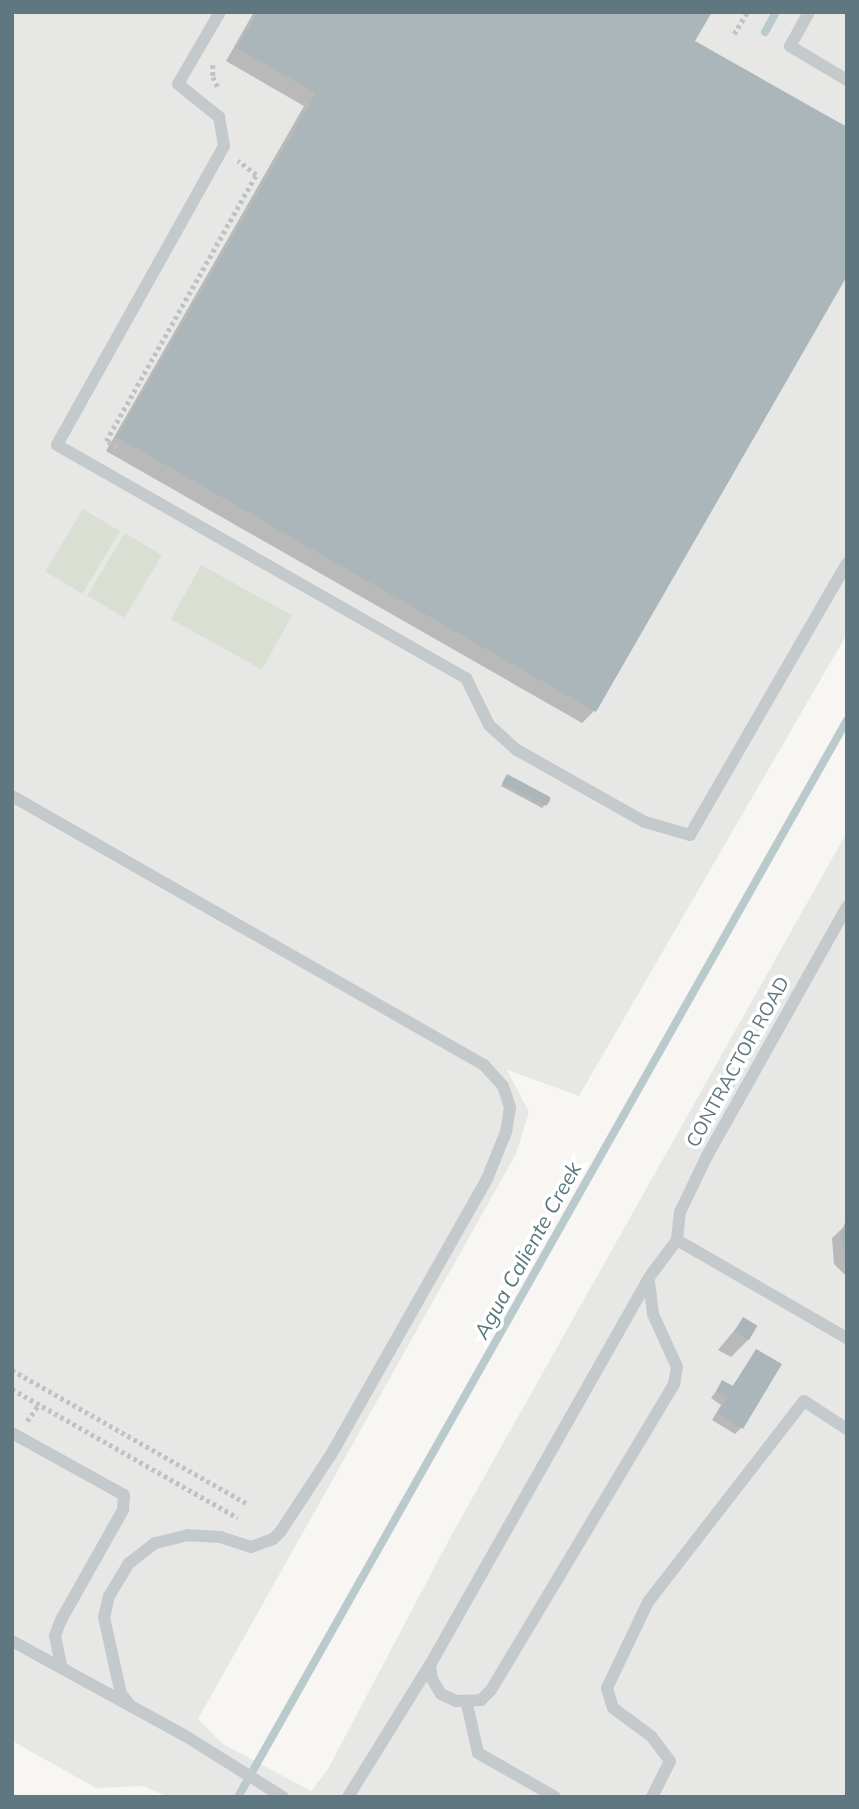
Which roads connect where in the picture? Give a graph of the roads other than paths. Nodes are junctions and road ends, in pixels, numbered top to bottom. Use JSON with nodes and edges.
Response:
{"nodes":[{"id":1,"x":220,"y":12,"type":"edge"},
{"id":2,"x":809,"y":12,"type":"edge"},
{"id":3,"x":847,"y":80,"type":"edge"},
{"id":4,"x":847,"y":563,"type":"edge"},
{"id":5,"x":12,"y":796,"type":"edge"},
{"id":6,"x":847,"y":907,"type":"edge"},
{"id":7,"x":677,"y":1240,"type":"junction"},
{"id":8,"x":650,"y":1276,"type":"junction"},
{"id":9,"x":847,"y":1338,"type":"edge"},
{"id":10,"x":847,"y":1429,"type":"edge"},
{"id":11,"x":12,"y":1433,"type":"edge"},
{"id":12,"x":12,"y":1641,"type":"edge"},
{"id":13,"x":430,"y":1665,"type":"junction"},
{"id":14,"x":62,"y":1668,"type":"junction"},
{"id":15,"x":130,"y":1703,"type":"junction"},
{"id":16,"x":467,"y":1704,"type":"junction"},
{"id":17,"x":283,"y":1797,"type":"edge"},
{"id":18,"x":348,"y":1797,"type":"edge"},
{"id":19,"x":555,"y":1797,"type":"edge"},
{"id":20,"x":652,"y":1797,"type":"edge"}],
"edges":[{"from":1,"to":4,"type":"lane"},
{"from":2,"to":3,"type":"lane"},
{"from":5,"to":15,"type":"lane"},
{"from":6,"to":7,"type":"lane","name":"CONTRACTOR ROAD"},
{"from":7,"to":8,"type":"lane"},
{"from":7,"to":9,"type":"lane"},
{"from":8,"to":13,"type":"lane"},
{"from":8,"to":16,"type":"lane"},
{"from":10,"to":20,"type":"lane"},
{"from":11,"to":14,"type":"lane"},
{"from":12,"to":14,"type":"lane"},
{"from":13,"to":16,"type":"lane"},
{"from":13,"to":18,"type":"lane"},
{"from":14,"to":15,"type":"lane"},
{"from":15,"to":17,"type":"lane"},
{"from":16,"to":19,"type":"lane"}]}
